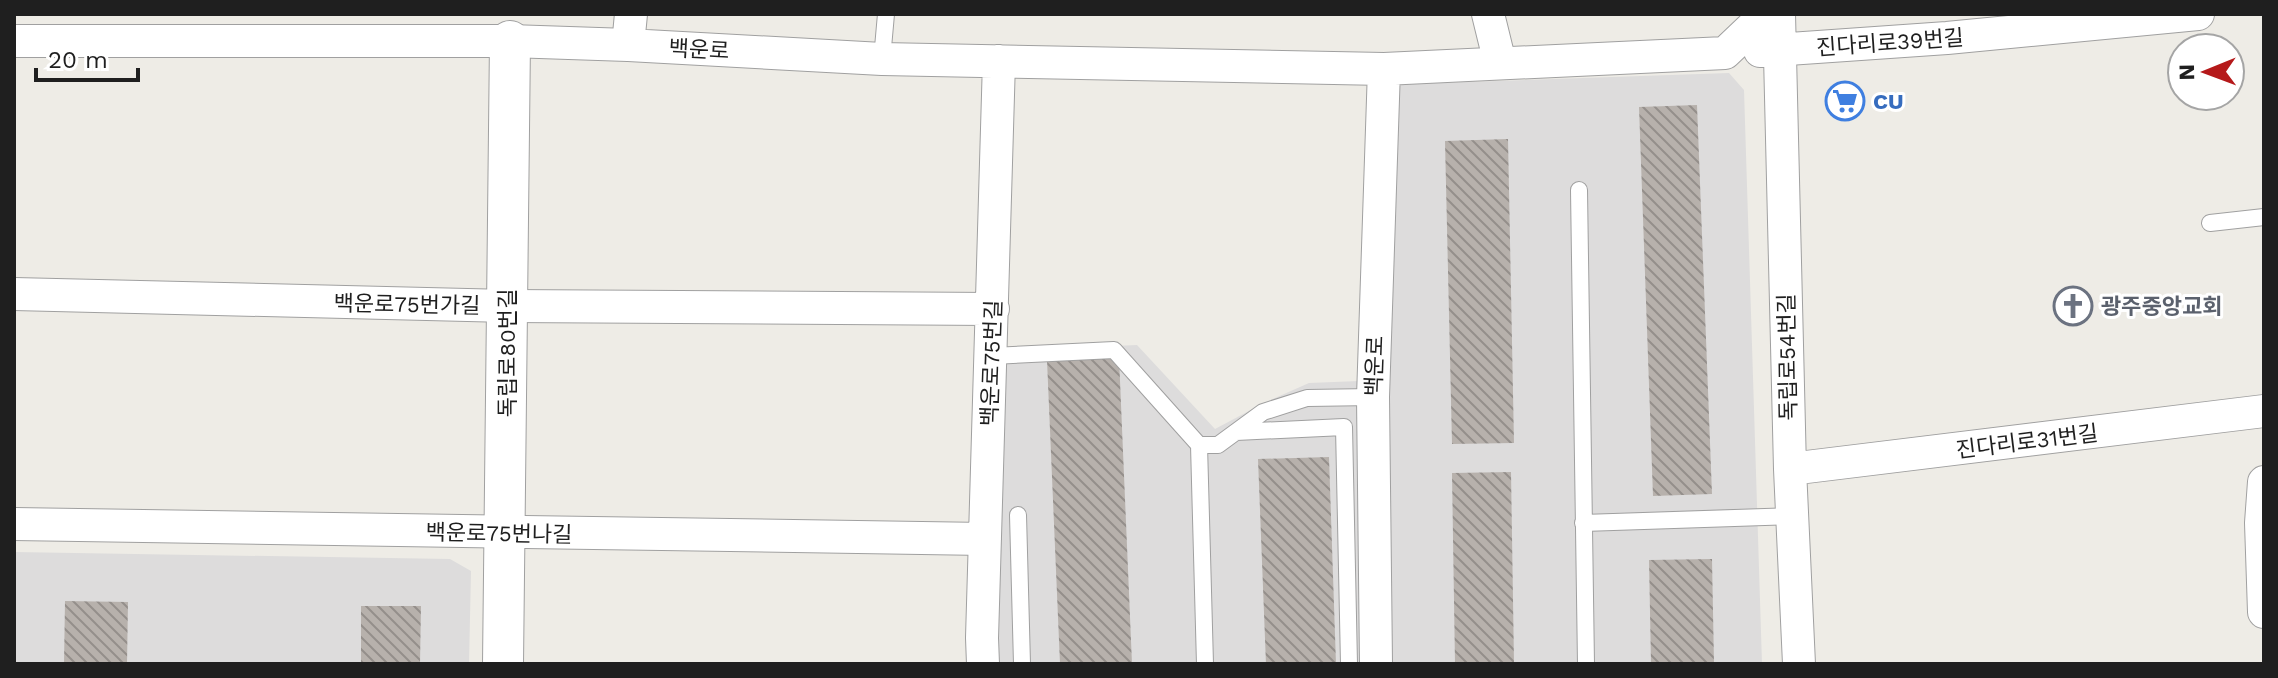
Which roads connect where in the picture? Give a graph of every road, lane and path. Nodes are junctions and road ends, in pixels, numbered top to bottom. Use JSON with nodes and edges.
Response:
{"nodes":[{"id":1,"x":886,"y":14,"type":"edge"},
{"id":2,"x":1488,"y":14,"type":"edge"},
{"id":3,"x":1766,"y":14,"type":"edge"},
{"id":4,"x":1779,"y":14,"type":"edge"},
{"id":5,"x":2198,"y":14,"type":"edge"},
{"id":6,"x":630,"y":29,"type":"edge"},
{"id":7,"x":14,"y":41,"type":"edge"},
{"id":8,"x":510,"y":41,"type":"junction"},
{"id":9,"x":1779,"y":50,"type":"junction"},
{"id":10,"x":1725,"y":53,"type":"junction"},
{"id":11,"x":882,"y":59,"type":"junction"},
{"id":12,"x":999,"y":61,"type":"junction"},
{"id":13,"x":1500,"y":63,"type":"junction"},
{"id":14,"x":1384,"y":69,"type":"junction"},
{"id":15,"x":1579,"y":190,"type":"dead end"},
{"id":16,"x":2264,"y":217,"type":"edge"},
{"id":17,"x":2210,"y":223,"type":"dead end"},
{"id":18,"x":14,"y":294,"type":"edge"},
{"id":19,"x":508,"y":306,"type":"junction"},
{"id":20,"x":993,"y":309,"type":"junction"},
{"id":21,"x":992,"y":356,"type":"junction"},
{"id":22,"x":1373,"y":397,"type":"junction"},
{"id":23,"x":2264,"y":411,"type":"edge"},
{"id":24,"x":1236,"y":432,"type":"junction"},
{"id":25,"x":1199,"y":445,"type":"junction"},
{"id":26,"x":1790,"y":469,"type":"junction"},
{"id":27,"x":2264,"y":482,"type":"edge"},
{"id":28,"x":1018,"y":515,"type":"dead end"},
{"id":29,"x":1793,"y":516,"type":"junction"},
{"id":30,"x":1583,"y":523,"type":"junction"},
{"id":31,"x":14,"y":524,"type":"edge"},
{"id":32,"x":506,"y":534,"type":"junction"},
{"id":33,"x":985,"y":539,"type":"junction"},
{"id":34,"x":2263,"y":568,"type":"edge"},
{"id":35,"x":2264,"y":612,"type":"edge"},
{"id":36,"x":503,"y":664,"type":"edge"},
{"id":37,"x":983,"y":664,"type":"edge"},
{"id":38,"x":1022,"y":664,"type":"edge"},
{"id":39,"x":1205,"y":664,"type":"edge"},
{"id":40,"x":1349,"y":664,"type":"edge"},
{"id":41,"x":1376,"y":664,"type":"edge"},
{"id":42,"x":1586,"y":664,"type":"edge"},
{"id":43,"x":1799,"y":664,"type":"edge"}],
"edges":[{"from":1,"to":11,"type":"lane"},
{"from":2,"to":13,"type":"street"},
{"from":3,"to":10,"type":"street"},
{"from":4,"to":9,"type":"street","name":"독립로54번길"},
{"from":5,"to":9,"type":"street","name":"진다리로39번길"},
{"from":6,"to":8,"type":"street","name":"백운로"},
{"from":6,"to":11,"type":"street","name":"백운로"},
{"from":7,"to":8,"type":"street","name":"백운로"},
{"from":8,"to":19,"type":"street","name":"독립로80번길"},
{"from":9,"to":10,"type":"street","name":"진다리로39번길"},
{"from":9,"to":26,"type":"street","name":"독립로54번길"},
{"from":10,"to":13,"type":"street","name":"백운로"},
{"from":11,"to":12,"type":"street","name":"백운로"},
{"from":12,"to":14,"type":"street","name":"백운로"},
{"from":12,"to":20,"type":"street","name":"백운로75번길"},
{"from":13,"to":14,"type":"street","name":"백운로"},
{"from":14,"to":22,"type":"street","name":"백운로"},
{"from":15,"to":30,"type":"lane"},
{"from":16,"to":17,"type":"lane"},
{"from":18,"to":19,"type":"street","name":"백운로75번가길"},
{"from":19,"to":20,"type":"street","name":"백운로75번가길"},
{"from":19,"to":32,"type":"street","name":"독립로80번길"},
{"from":20,"to":21,"type":"street","name":"백운로75번길"},
{"from":21,"to":25,"type":"lane"},
{"from":21,"to":33,"type":"street","name":"백운로75번길"},
{"from":22,"to":24,"type":"lane"},
{"from":22,"to":41,"type":"street","name":"백운로"},
{"from":23,"to":26,"type":"street","name":"진다리로31번길"},
{"from":24,"to":25,"type":"lane"},
{"from":24,"to":40,"type":"lane"},
{"from":25,"to":39,"type":"lane"},
{"from":26,"to":29,"type":"street","name":"독립로54번길"},
{"from":27,"to":34,"type":"street"},
{"from":28,"to":38,"type":"lane"},
{"from":29,"to":30,"type":"lane"},
{"from":29,"to":43,"type":"street","name":"독립로54번길"},
{"from":30,"to":42,"type":"lane"},
{"from":31,"to":32,"type":"street","name":"백운로75번나길"},
{"from":32,"to":33,"type":"street","name":"백운로75번나길"},
{"from":32,"to":36,"type":"street","name":"독립로80번길"},
{"from":33,"to":37,"type":"street","name":"백운로75번길"},
{"from":34,"to":35,"type":"street"}]}
